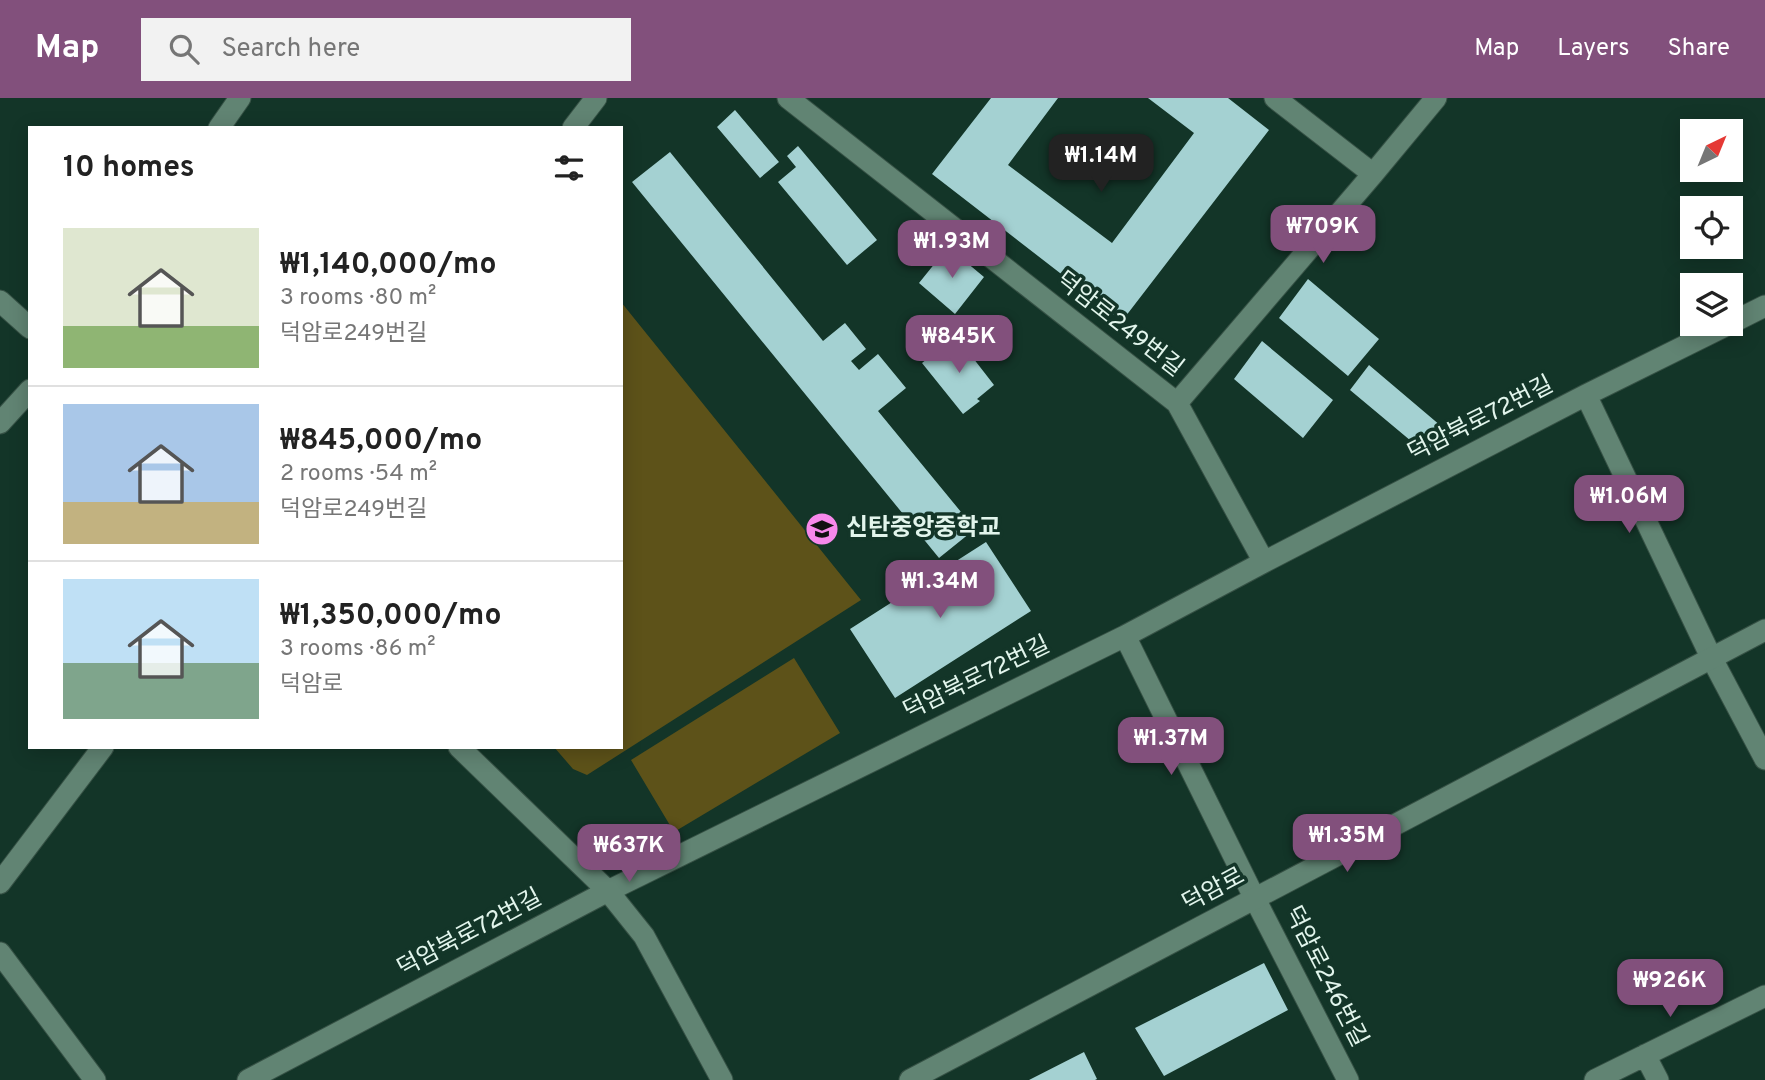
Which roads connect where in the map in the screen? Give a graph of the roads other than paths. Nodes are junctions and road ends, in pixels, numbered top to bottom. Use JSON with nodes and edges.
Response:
{"nodes":[{"id":1,"x":240,"y":98,"type":"edge"},
{"id":2,"x":596,"y":98,"type":"edge"},
{"id":3,"x":788,"y":98,"type":"edge"},
{"id":4,"x":1275,"y":98,"type":"edge"},
{"id":5,"x":1436,"y":98,"type":"edge"},
{"id":6,"x":220,"y":126,"type":"edge"},
{"id":7,"x":575,"y":126,"type":"edge"},
{"id":8,"x":1373,"y":174,"type":"junction"},
{"id":9,"x":0,"y":301,"type":"edge"},
{"id":10,"x":1765,"y":306,"type":"edge"},
{"id":11,"x":1743,"y":317,"type":"edge"},
{"id":12,"x":28,"y":326,"type":"edge"},
{"id":13,"x":1704,"y":336,"type":"edge"},
{"id":14,"x":28,"y":392,"type":"edge"},
{"id":15,"x":1586,"y":395,"type":"junction"},
{"id":16,"x":1177,"y":403,"type":"junction"},
{"id":17,"x":0,"y":423,"type":"edge"},
{"id":18,"x":1264,"y":562,"type":"junction"},
{"id":19,"x":1765,"y":630,"type":"edge"},
{"id":20,"x":1125,"y":636,"type":"junction"},
{"id":21,"x":1711,"y":657,"type":"junction"},
{"id":22,"x":101,"y":749,"type":"edge"},
{"id":23,"x":461,"y":749,"type":"edge"},
{"id":24,"x":1765,"y":759,"type":"edge"},
{"id":25,"x":0,"y":883,"type":"edge"},
{"id":26,"x":608,"y":891,"type":"junction"},
{"id":27,"x":1255,"y":899,"type":"junction"},
{"id":28,"x":0,"y":953,"type":"edge"},
{"id":29,"x":1765,"y":996,"type":"edge"},
{"id":30,"x":1645,"y":1055,"type":"junction"},
{"id":31,"x":94,"y":1080,"type":"edge"},
{"id":32,"x":248,"y":1080,"type":"edge"},
{"id":33,"x":722,"y":1080,"type":"edge"},
{"id":34,"x":909,"y":1080,"type":"edge"},
{"id":35,"x":1348,"y":1080,"type":"edge"},
{"id":36,"x":1594,"y":1080,"type":"edge"},
{"id":37,"x":1658,"y":1080,"type":"edge"}],
"edges":[{"from":1,"to":6,"type":"street"},
{"from":2,"to":7,"type":"street"},
{"from":3,"to":16,"type":"street","name":"덕암로249번길"},
{"from":4,"to":8,"type":"street"},
{"from":5,"to":8,"type":"street"},
{"from":8,"to":16,"type":"street"},
{"from":9,"to":12,"type":"street"},
{"from":10,"to":11,"type":"street","name":"덕암북로72번길"},
{"from":13,"to":15,"type":"street","name":"덕암북로72번길"},
{"from":14,"to":17,"type":"street"},
{"from":15,"to":18,"type":"street","name":"덕암북로72번길"},
{"from":15,"to":21,"type":"street"},
{"from":16,"to":18,"type":"street","name":"덕암로249번길"},
{"from":18,"to":20,"type":"street","name":"덕암북로72번길"},
{"from":19,"to":21,"type":"street","name":"덕암로"},
{"from":20,"to":26,"type":"street","name":"덕암북로72번길"},
{"from":20,"to":27,"type":"street","name":"덕암로246번길"},
{"from":21,"to":24,"type":"street"},
{"from":21,"to":27,"type":"street","name":"덕암로"},
{"from":22,"to":25,"type":"street"},
{"from":23,"to":26,"type":"street"},
{"from":26,"to":32,"type":"street","name":"덕암북로72번길"},
{"from":26,"to":33,"type":"street"},
{"from":27,"to":34,"type":"street","name":"덕암로"},
{"from":27,"to":35,"type":"street","name":"덕암로246번길"},
{"from":28,"to":31,"type":"street"},
{"from":29,"to":30,"type":"street"},
{"from":30,"to":36,"type":"street"},
{"from":30,"to":37,"type":"street"}]}
